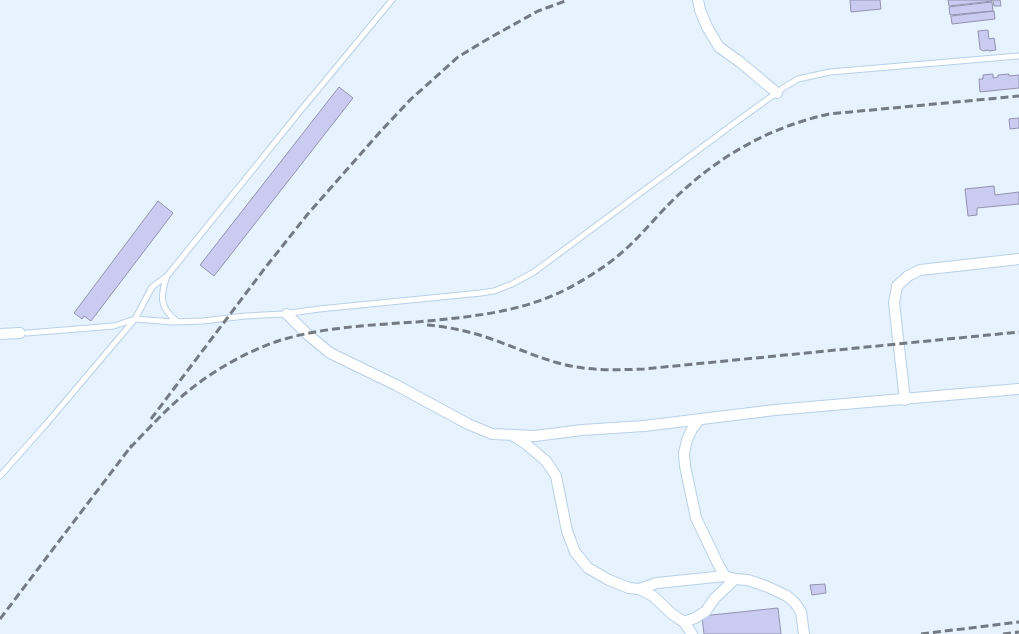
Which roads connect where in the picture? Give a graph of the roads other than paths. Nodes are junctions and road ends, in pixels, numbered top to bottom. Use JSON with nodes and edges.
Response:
{"nodes":[{"id":1,"x":392,"y":0,"type":"edge"},
{"id":2,"x":698,"y":0,"type":"edge"},
{"id":3,"x":1019,"y":56,"type":"edge"},
{"id":4,"x":777,"y":93,"type":"junction"},
{"id":5,"x":1019,"y":259,"type":"edge"},
{"id":6,"x":167,"y":276,"type":"junction"},
{"id":7,"x":287,"y":314,"type":"junction"},
{"id":8,"x":135,"y":319,"type":"junction"},
{"id":9,"x":178,"y":322,"type":"junction"},
{"id":10,"x":24,"y":333,"type":"joint"},
{"id":11,"x":0,"y":334,"type":"edge"},
{"id":12,"x":1019,"y":389,"type":"edge"},
{"id":13,"x":905,"y":400,"type":"junction"},
{"id":14,"x":700,"y":419,"type":"junction"},
{"id":15,"x":512,"y":435,"type":"junction"},
{"id":16,"x":0,"y":476,"type":"edge"},
{"id":17,"x":730,"y":577,"type":"junction"},
{"id":18,"x":639,"y":589,"type":"junction"},
{"id":19,"x":684,"y":622,"type":"junction"},
{"id":20,"x":692,"y":634,"type":"edge"},
{"id":21,"x":804,"y":634,"type":"edge"}],
"edges":[{"from":1,"to":6,"type":"lane"},
{"from":2,"to":4,"type":"street"},
{"from":3,"to":4,"type":"lane"},
{"from":4,"to":7,"type":"lane"},
{"from":5,"to":13,"type":"street"},
{"from":6,"to":8,"type":"lane"},
{"from":6,"to":9,"type":"lane"},
{"from":7,"to":9,"type":"lane"},
{"from":7,"to":15,"type":"street"},
{"from":8,"to":9,"type":"lane"},
{"from":8,"to":10,"type":"lane"},
{"from":8,"to":16,"type":"lane"},
{"from":10,"to":11,"type":"street"},
{"from":12,"to":13,"type":"street"},
{"from":13,"to":14,"type":"street"},
{"from":14,"to":15,"type":"street"},
{"from":14,"to":17,"type":"street"},
{"from":15,"to":18,"type":"street"},
{"from":17,"to":18,"type":"street"},
{"from":17,"to":19,"type":"street"},
{"from":17,"to":21,"type":"street"},
{"from":18,"to":19,"type":"street"},
{"from":19,"to":20,"type":"street"}]}
